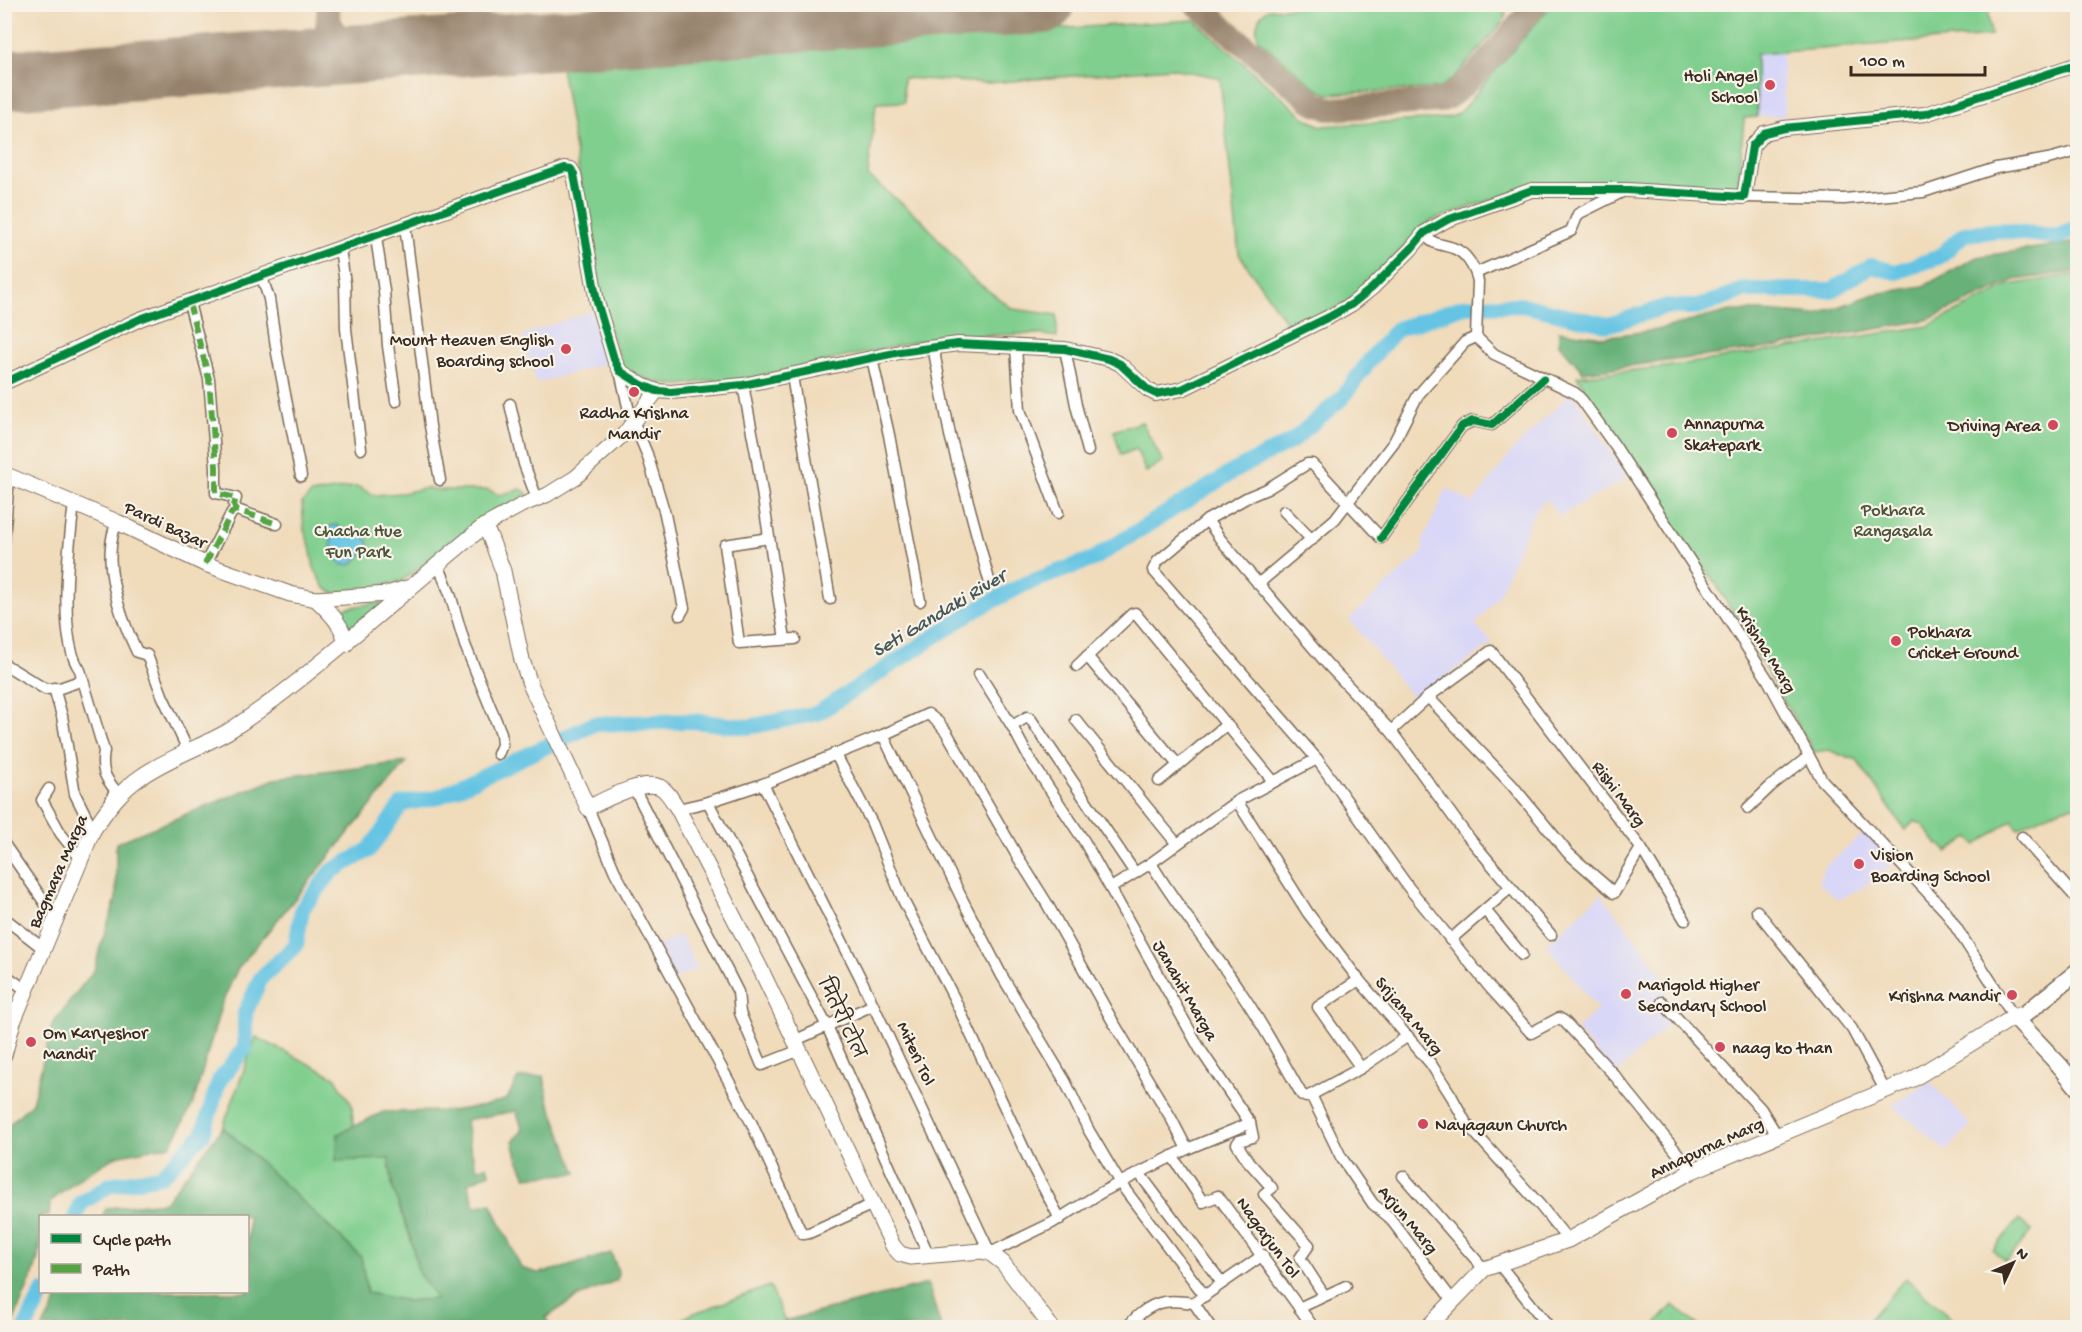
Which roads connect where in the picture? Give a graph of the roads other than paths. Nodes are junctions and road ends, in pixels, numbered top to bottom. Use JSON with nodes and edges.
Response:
{"nodes":[{"id":1,"x":2076,"y":63,"type":"edge"},
{"id":2,"x":2078,"y":151,"type":"edge"},
{"id":3,"x":1627,"y":190,"type":"junction"},
{"id":4,"x":1744,"y":197,"type":"junction"},
{"id":5,"x":405,"y":225,"type":"junction"},
{"id":6,"x":1424,"y":233,"type":"junction"},
{"id":7,"x":376,"y":237,"type":"junction"},
{"id":8,"x":340,"y":249,"type":"junction"},
{"id":9,"x":1476,"y":273,"type":"junction"},
{"id":10,"x":262,"y":277,"type":"junction"},
{"id":11,"x":189,"y":303,"type":"junction"},
{"id":12,"x":1475,"y":333,"type":"junction"},
{"id":13,"x":936,"y":346,"type":"junction"},
{"id":14,"x":1016,"y":347,"type":"junction"},
{"id":15,"x":1065,"y":350,"type":"junction"},
{"id":16,"x":872,"y":358,"type":"junction"},
{"id":17,"x":620,"y":372,"type":"junction"},
{"id":18,"x":792,"y":376,"type":"junction"},
{"id":19,"x":1543,"y":379,"type":"junction"},
{"id":20,"x":4,"y":383,"type":"edge"},
{"id":21,"x":743,"y":385,"type":"junction"},
{"id":22,"x":657,"y":391,"type":"junction"},
{"id":23,"x":396,"y":401,"type":"dead end"},
{"id":24,"x":510,"y":404,"type":"dead end"},
{"id":25,"x":633,"y":423,"type":"junction"},
{"id":26,"x":361,"y":449,"type":"dead end"},
{"id":27,"x":1088,"y":451,"type":"dead end"},
{"id":28,"x":7,"y":475,"type":"edge"},
{"id":29,"x":301,"y":476,"type":"dead end"},
{"id":30,"x":440,"y":480,"type":"dead end"},
{"id":31,"x":537,"y":499,"type":"junction"},
{"id":32,"x":74,"y":504,"type":"junction"},
{"id":33,"x":1347,"y":504,"type":"junction"},
{"id":34,"x":237,"y":510,"type":"junction"},
{"id":35,"x":1284,"y":512,"type":"dead end"},
{"id":36,"x":1058,"y":513,"type":"dead end"},
{"id":37,"x":1207,"y":520,"type":"junction"},
{"id":38,"x":117,"y":522,"type":"junction"},
{"id":39,"x":277,"y":525,"type":"dead end"},
{"id":40,"x":483,"y":526,"type":"junction"},
{"id":41,"x":769,"y":538,"type":"junction"},
{"id":42,"x":1312,"y":540,"type":"junction"},
{"id":43,"x":4,"y":541,"type":"edge"},
{"id":44,"x":205,"y":564,"type":"junction"},
{"id":45,"x":438,"y":564,"type":"junction"},
{"id":46,"x":989,"y":580,"type":"dead end"},
{"id":47,"x":1258,"y":584,"type":"junction"},
{"id":48,"x":409,"y":587,"type":"junction"},
{"id":49,"x":316,"y":599,"type":"junction"},
{"id":50,"x":830,"y":599,"type":"dead end"},
{"id":51,"x":920,"y":601,"type":"dead end"},
{"id":52,"x":680,"y":615,"type":"dead end"},
{"id":53,"x":346,"y":644,"type":"junction"},
{"id":54,"x":1087,"y":656,"type":"junction"},
{"id":55,"x":4,"y":664,"type":"edge"},
{"id":56,"x":1077,"y":666,"type":"dead end"},
{"id":57,"x":979,"y":674,"type":"dead end"},
{"id":58,"x":82,"y":680,"type":"junction"},
{"id":59,"x":54,"y":688,"type":"junction"},
{"id":60,"x":1428,"y":698,"type":"junction"},
{"id":61,"x":1076,"y":720,"type":"dead end"},
{"id":62,"x":1226,"y":725,"type":"junction"},
{"id":63,"x":1012,"y":726,"type":"junction"},
{"id":64,"x":1391,"y":731,"type":"junction"},
{"id":65,"x":883,"y":735,"type":"junction"},
{"id":66,"x":184,"y":752,"type":"junction"},
{"id":67,"x":835,"y":753,"type":"junction"},
{"id":68,"x":498,"y":754,"type":"dead end"},
{"id":69,"x":1809,"y":757,"type":"junction"},
{"id":70,"x":1317,"y":759,"type":"junction"},
{"id":71,"x":1178,"y":765,"type":"junction"},
{"id":72,"x":1159,"y":781,"type":"dead end"},
{"id":73,"x":1274,"y":782,"type":"junction"},
{"id":74,"x":763,"y":784,"type":"junction"},
{"id":75,"x":634,"y":788,"type":"junction"},
{"id":76,"x":49,"y":789,"type":"dead end"},
{"id":77,"x":1237,"y":801,"type":"junction"},
{"id":78,"x":708,"y":802,"type":"junction"},
{"id":79,"x":109,"y":806,"type":"junction"},
{"id":80,"x":588,"y":808,"type":"junction"},
{"id":81,"x":1748,"y":808,"type":"dead end"},
{"id":82,"x":678,"y":809,"type":"junction"},
{"id":83,"x":93,"y":830,"type":"junction"},
{"id":84,"x":2022,"y":837,"type":"dead end"},
{"id":85,"x":4,"y":844,"type":"edge"},
{"id":86,"x":1178,"y":844,"type":"junction"},
{"id":87,"x":1641,"y":848,"type":"junction"},
{"id":88,"x":81,"y":859,"type":"junction"},
{"id":89,"x":1151,"y":863,"type":"junction"},
{"id":90,"x":1135,"y":873,"type":"junction"},
{"id":91,"x":1111,"y":888,"type":"junction"},
{"id":92,"x":1510,"y":888,"type":"junction"},
{"id":93,"x":2078,"y":900,"type":"edge"},
{"id":94,"x":1485,"y":910,"type":"junction"},
{"id":95,"x":1757,"y":911,"type":"dead end"},
{"id":96,"x":59,"y":912,"type":"junction"},
{"id":97,"x":4,"y":918,"type":"edge"},
{"id":98,"x":1685,"y":920,"type":"dead end"},
{"id":99,"x":1551,"y":935,"type":"dead end"},
{"id":100,"x":1450,"y":940,"type":"junction"},
{"id":101,"x":44,"y":949,"type":"junction"},
{"id":102,"x":1522,"y":955,"type":"dead end"},
{"id":103,"x":2078,"y":971,"type":"edge"},
{"id":104,"x":4,"y":974,"type":"edge"},
{"id":105,"x":1359,"y":980,"type":"junction"},
{"id":106,"x":26,"y":990,"type":"junction"},
{"id":107,"x":1662,"y":1002,"type":"dead end"},
{"id":108,"x":873,"y":1005,"type":"junction"},
{"id":109,"x":2014,"y":1017,"type":"junction"},
{"id":110,"x":827,"y":1026,"type":"junction"},
{"id":111,"x":1408,"y":1036,"type":"junction"},
{"id":112,"x":798,"y":1045,"type":"junction"},
{"id":113,"x":4,"y":1054,"type":"edge"},
{"id":114,"x":1361,"y":1068,"type":"junction"},
{"id":115,"x":2078,"y":1088,"type":"edge"},
{"id":116,"x":1886,"y":1092,"type":"junction"},
{"id":117,"x":1311,"y":1095,"type":"junction"},
{"id":118,"x":1250,"y":1123,"type":"junction"},
{"id":119,"x":1777,"y":1135,"type":"junction"},
{"id":120,"x":1187,"y":1149,"type":"junction"},
{"id":121,"x":1172,"y":1156,"type":"junction"},
{"id":122,"x":1692,"y":1171,"type":"junction"},
{"id":123,"x":1139,"y":1173,"type":"junction"},
{"id":124,"x":1403,"y":1176,"type":"dead end"},
{"id":125,"x":1120,"y":1183,"type":"junction"},
{"id":126,"x":873,"y":1204,"type":"junction"},
{"id":127,"x":1060,"y":1219,"type":"junction"},
{"id":128,"x":1568,"y":1240,"type":"junction"},
{"id":129,"x":990,"y":1253,"type":"junction"},
{"id":130,"x":929,"y":1256,"type":"junction"},
{"id":131,"x":1263,"y":1256,"type":"junction"},
{"id":132,"x":1491,"y":1266,"type":"junction"},
{"id":133,"x":1222,"y":1283,"type":"junction"},
{"id":134,"x":1346,"y":1286,"type":"dead end"},
{"id":135,"x":1324,"y":1295,"type":"junction"},
{"id":136,"x":1205,"y":1296,"type":"junction"},
{"id":137,"x":1453,"y":1301,"type":"junction"},
{"id":138,"x":1194,"y":1303,"type":"junction"},
{"id":139,"x":1299,"y":1308,"type":"junction"},
{"id":140,"x":1052,"y":1328,"type":"edge"},
{"id":141,"x":1126,"y":1328,"type":"edge"},
{"id":142,"x":1211,"y":1328,"type":"edge"},
{"id":143,"x":1314,"y":1328,"type":"edge"},
{"id":144,"x":1427,"y":1328,"type":"edge"},
{"id":145,"x":1550,"y":1328,"type":"edge"}],
"edges":[{"from":1,"to":4,"type":"street"},
{"from":2,"to":4,"type":"street"},
{"from":3,"to":4,"type":"street"},
{"from":3,"to":6,"type":"street"},
{"from":3,"to":9,"type":"street"},
{"from":5,"to":7,"type":"street"},
{"from":5,"to":17,"type":"street"},
{"from":5,"to":30,"type":"street"},
{"from":6,"to":9,"type":"street"},
{"from":6,"to":15,"type":"street"},
{"from":7,"to":8,"type":"street"},
{"from":7,"to":23,"type":"street"},
{"from":8,"to":10,"type":"street"},
{"from":8,"to":26,"type":"street"},
{"from":9,"to":12,"type":"street"},
{"from":10,"to":11,"type":"street"},
{"from":10,"to":29,"type":"street"},
{"from":11,"to":20,"type":"street"},
{"from":11,"to":34,"type":"street"},
{"from":12,"to":19,"type":"street","name":"Krishna Marg"},
{"from":12,"to":33,"type":"street"},
{"from":13,"to":14,"type":"street"},
{"from":13,"to":16,"type":"street"},
{"from":13,"to":46,"type":"street"},
{"from":14,"to":15,"type":"street"},
{"from":14,"to":36,"type":"street"},
{"from":15,"to":27,"type":"street"},
{"from":16,"to":18,"type":"street"},
{"from":16,"to":51,"type":"street"},
{"from":17,"to":22,"type":"street"},
{"from":17,"to":25,"type":"street"},
{"from":18,"to":21,"type":"street"},
{"from":18,"to":50,"type":"street"},
{"from":19,"to":33,"type":"street"},
{"from":19,"to":69,"type":"street","name":"Krishna Marg"},
{"from":21,"to":22,"type":"street"},
{"from":21,"to":41,"type":"street"},
{"from":22,"to":25,"type":"street"},
{"from":24,"to":31,"type":"street"},
{"from":25,"to":31,"type":"street"},
{"from":25,"to":52,"type":"street"},
{"from":28,"to":32,"type":"main road","name":"Pardi Bazar"},
{"from":28,"to":43,"type":"street"},
{"from":31,"to":40,"type":"street"},
{"from":32,"to":38,"type":"main road","name":"Pardi Bazar"},
{"from":32,"to":58,"type":"street"},
{"from":33,"to":37,"type":"street"},
{"from":33,"to":42,"type":"street"},
{"from":34,"to":39,"type":"street"},
{"from":34,"to":44,"type":"street"},
{"from":35,"to":42,"type":"street"},
{"from":37,"to":47,"type":"street"},
{"from":37,"to":70,"type":"street"},
{"from":38,"to":44,"type":"main road","name":"Pardi Bazar"},
{"from":38,"to":66,"type":"street"},
{"from":40,"to":45,"type":"main road","name":"Bagmara Marga"},
{"from":40,"to":80,"type":"main road"},
{"from":41,"to":41,"type":"street"},
{"from":42,"to":47,"type":"street"},
{"from":44,"to":49,"type":"main road","name":"Pardi Bazar"},
{"from":45,"to":48,"type":"main road","name":"Bagmara Marga"},
{"from":45,"to":68,"type":"street"},
{"from":47,"to":64,"type":"street"},
{"from":48,"to":49,"type":"main road","name":"Pardi Bazar"},
{"from":48,"to":53,"type":"main road","name":"Bagmara Marga"},
{"from":49,"to":53,"type":"main road"},
{"from":53,"to":66,"type":"main road","name":"Bagmara Marga"},
{"from":54,"to":56,"type":"street"},
{"from":54,"to":62,"type":"street"},
{"from":54,"to":71,"type":"street"},
{"from":55,"to":59,"type":"street"},
{"from":57,"to":63,"type":"street","name":"Janahit Marga"},
{"from":58,"to":59,"type":"street"},
{"from":58,"to":79,"type":"street"},
{"from":59,"to":83,"type":"street"},
{"from":60,"to":64,"type":"street","name":"Rishi Marg"},
{"from":60,"to":87,"type":"street","name":"Rishi Marg"},
{"from":60,"to":87,"type":"street","name":"Rishi Marg"},
{"from":61,"to":86,"type":"street"},
{"from":62,"to":71,"type":"street"},
{"from":62,"to":73,"type":"street"},
{"from":63,"to":90,"type":"street"},
{"from":63,"to":91,"type":"street","name":"Janahit Marga"},
{"from":64,"to":92,"type":"street"},
{"from":65,"to":67,"type":"street"},
{"from":65,"to":120,"type":"street"},
{"from":65,"to":125,"type":"street"},
{"from":66,"to":79,"type":"main road","name":"Bagmara Marga"},
{"from":67,"to":74,"type":"street"},
{"from":67,"to":127,"type":"street"},
{"from":69,"to":81,"type":"street"},
{"from":69,"to":109,"type":"street","name":"Krishna Marg"},
{"from":70,"to":73,"type":"street"},
{"from":70,"to":100,"type":"street"},
{"from":71,"to":72,"type":"street"},
{"from":73,"to":77,"type":"street"},
{"from":74,"to":78,"type":"street"},
{"from":74,"to":108,"type":"street","name":"Miteri Tol"},
{"from":75,"to":80,"type":"main road"},
{"from":75,"to":82,"type":"main road"},
{"from":75,"to":112,"type":"street"},
{"from":76,"to":88,"type":"street"},
{"from":77,"to":86,"type":"street"},
{"from":77,"to":105,"type":"street","name":"Srijana Marg"},
{"from":78,"to":82,"type":"street"},
{"from":78,"to":110,"type":"street","name":"मितेरी टोल"},
{"from":79,"to":83,"type":"main road","name":"Bagmara Marga"},
{"from":80,"to":126,"type":"street"},
{"from":82,"to":112,"type":"main road"},
{"from":83,"to":88,"type":"main road","name":"Bagmara Marga"},
{"from":84,"to":93,"type":"street"},
{"from":85,"to":96,"type":"street"},
{"from":86,"to":89,"type":"street"},
{"from":87,"to":98,"type":"street"},
{"from":88,"to":96,"type":"main road","name":"Bagmara Marga"},
{"from":89,"to":90,"type":"street"},
{"from":89,"to":117,"type":"street"},
{"from":90,"to":91,"type":"street"},
{"from":91,"to":118,"type":"street","name":"Janahit Marga"},
{"from":92,"to":94,"type":"street"},
{"from":92,"to":99,"type":"street"},
{"from":94,"to":100,"type":"street"},
{"from":94,"to":102,"type":"street"},
{"from":95,"to":116,"type":"street"},
{"from":96,"to":101,"type":"main road","name":"Bagmara Marga"},
{"from":97,"to":101,"type":"street"},
{"from":100,"to":122,"type":"street"},
{"from":101,"to":106,"type":"main road","name":"Bagmara Marga"},
{"from":103,"to":109,"type":"main road"},
{"from":104,"to":106,"type":"street"},
{"from":105,"to":111,"type":"street","name":"Srijana Marg"},
{"from":105,"to":114,"type":"street"},
{"from":106,"to":113,"type":"main road","name":"Bagmara Marga"},
{"from":107,"to":119,"type":"street"},
{"from":108,"to":110,"type":"street"},
{"from":108,"to":129,"type":"street","name":"Miteri Tol"},
{"from":109,"to":115,"type":"main road"},
{"from":109,"to":116,"type":"main road","name":"Annapurna Marg"},
{"from":110,"to":112,"type":"street"},
{"from":110,"to":130,"type":"street","name":"मितेरी टोल"},
{"from":111,"to":114,"type":"street"},
{"from":111,"to":128,"type":"street","name":"Srijana Marg"},
{"from":112,"to":126,"type":"main road"},
{"from":114,"to":117,"type":"street"},
{"from":116,"to":119,"type":"main road","name":"Annapurna Marg"},
{"from":117,"to":137,"type":"street","name":"Arjun Marg"},
{"from":118,"to":120,"type":"street"},
{"from":118,"to":135,"type":"street"},
{"from":119,"to":122,"type":"main road","name":"Annapurna Marg"},
{"from":120,"to":121,"type":"street"},
{"from":121,"to":123,"type":"street"},
{"from":121,"to":131,"type":"street","name":"Nagarjun Tol"},
{"from":122,"to":128,"type":"main road","name":"Annapurna Marg"},
{"from":123,"to":125,"type":"street"},
{"from":123,"to":133,"type":"street"},
{"from":124,"to":132,"type":"street"},
{"from":125,"to":127,"type":"street"},
{"from":125,"to":136,"type":"street"},
{"from":126,"to":130,"type":"main road"},
{"from":127,"to":129,"type":"street"},
{"from":128,"to":132,"type":"main road","name":"Annapurna Marg"},
{"from":129,"to":130,"type":"main road"},
{"from":129,"to":140,"type":"main road","name":"Miteri Tol"},
{"from":131,"to":133,"type":"street"},
{"from":131,"to":139,"type":"street","name":"Nagarjun Tol"},
{"from":132,"to":137,"type":"main road","name":"Annapurna Marg"},
{"from":132,"to":145,"type":"street"},
{"from":133,"to":136,"type":"street"},
{"from":134,"to":135,"type":"street"},
{"from":135,"to":139,"type":"street"},
{"from":136,"to":138,"type":"street"},
{"from":137,"to":144,"type":"main road","name":"Annapurna Marg"},
{"from":138,"to":141,"type":"street"},
{"from":138,"to":142,"type":"street"},
{"from":139,"to":143,"type":"street","name":"Nagarjun Tol"}]}
